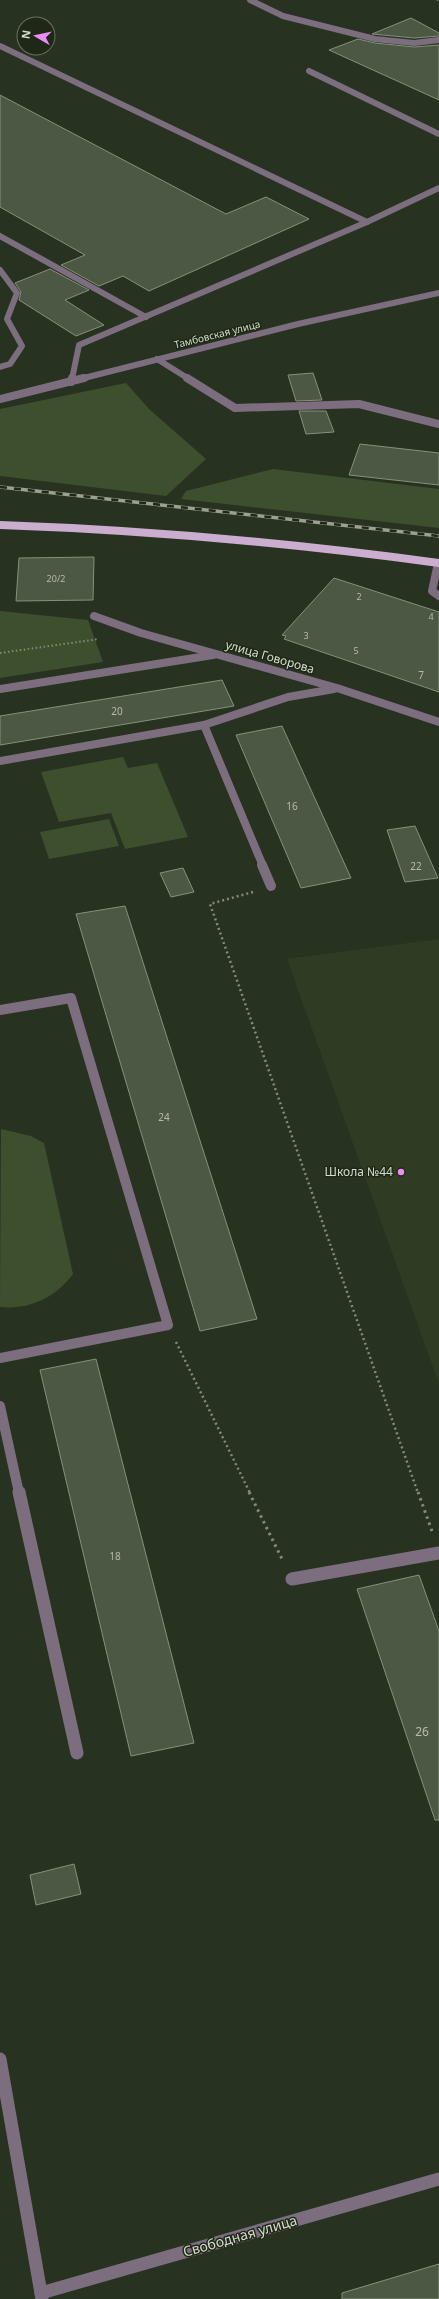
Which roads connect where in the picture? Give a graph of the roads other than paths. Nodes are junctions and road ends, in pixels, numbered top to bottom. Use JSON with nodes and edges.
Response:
{"nodes":[{"id":1,"x":250,"y":0,"type":"edge"},
{"id":2,"x":439,"y":40,"type":"edge"},
{"id":3,"x":0,"y":46,"type":"edge"},
{"id":4,"x":309,"y":70,"type":"dead end"},
{"id":5,"x":439,"y":134,"type":"edge"},
{"id":6,"x":439,"y":188,"type":"edge"},
{"id":7,"x":366,"y":222,"type":"junction"},
{"id":8,"x":0,"y":236,"type":"edge"},
{"id":9,"x":0,"y":270,"type":"edge"},
{"id":10,"x":439,"y":293,"type":"edge"},
{"id":11,"x":146,"y":317,"type":"junction"},
{"id":12,"x":157,"y":359,"type":"junction"},
{"id":13,"x":0,"y":367,"type":"edge"},
{"id":14,"x":71,"y":382,"type":"junction"},
{"id":15,"x":0,"y":399,"type":"edge"},
{"id":16,"x":439,"y":424,"type":"edge"},
{"id":17,"x":0,"y":525,"type":"edge"},
{"id":18,"x":439,"y":563,"type":"edge"},
{"id":19,"x":439,"y":596,"type":"edge"},
{"id":20,"x":94,"y":616,"type":"dead end"},
{"id":21,"x":217,"y":654,"type":"junction"},
{"id":22,"x":337,"y":688,"type":"junction"},
{"id":23,"x":0,"y":689,"type":"edge"},
{"id":24,"x":439,"y":722,"type":"edge"},
{"id":25,"x":204,"y":725,"type":"junction"},
{"id":26,"x":0,"y":761,"type":"edge"},
{"id":27,"x":271,"y":886,"type":"road end"},
{"id":28,"x":0,"y":1010,"type":"edge"},
{"id":29,"x":0,"y":1358,"type":"edge"},
{"id":30,"x":0,"y":1406,"type":"edge"},
{"id":31,"x":439,"y":1553,"type":"edge"},
{"id":32,"x":292,"y":1579,"type":"road end"},
{"id":33,"x":77,"y":1754,"type":"dead end"},
{"id":34,"x":0,"y":2059,"type":"edge"},
{"id":35,"x":439,"y":2179,"type":"edge"},
{"id":36,"x":42,"y":2296,"type":"edge"}],
"edges":[{"from":1,"to":2,"type":"street"},
{"from":3,"to":7,"type":"street"},
{"from":4,"to":5,"type":"street"},
{"from":6,"to":7,"type":"street"},
{"from":7,"to":11,"type":"street"},
{"from":8,"to":11,"type":"street"},
{"from":9,"to":13,"type":"street"},
{"from":10,"to":12,"type":"street","name":"Тамбовская улица"},
{"from":11,"to":14,"type":"street"},
{"from":12,"to":14,"type":"street","name":"Тамбовская улица"},
{"from":12,"to":16,"type":"street"},
{"from":14,"to":15,"type":"street","name":"Тамбовская улица"},
{"from":17,"to":18,"type":"main road"},
{"from":18,"to":19,"type":"street"},
{"from":20,"to":21,"type":"street","name":"улица Говорова"},
{"from":21,"to":22,"type":"street","name":"улица Говорова"},
{"from":21,"to":23,"type":"street"},
{"from":22,"to":24,"type":"street","name":"улица Говорова"},
{"from":22,"to":25,"type":"street"},
{"from":25,"to":26,"type":"street"},
{"from":25,"to":27,"type":"street"},
{"from":28,"to":29,"type":"street"},
{"from":30,"to":33,"type":"street"},
{"from":31,"to":32,"type":"street"},
{"from":34,"to":36,"type":"street"},
{"from":35,"to":36,"type":"street","name":"Свободная улица"}]}
